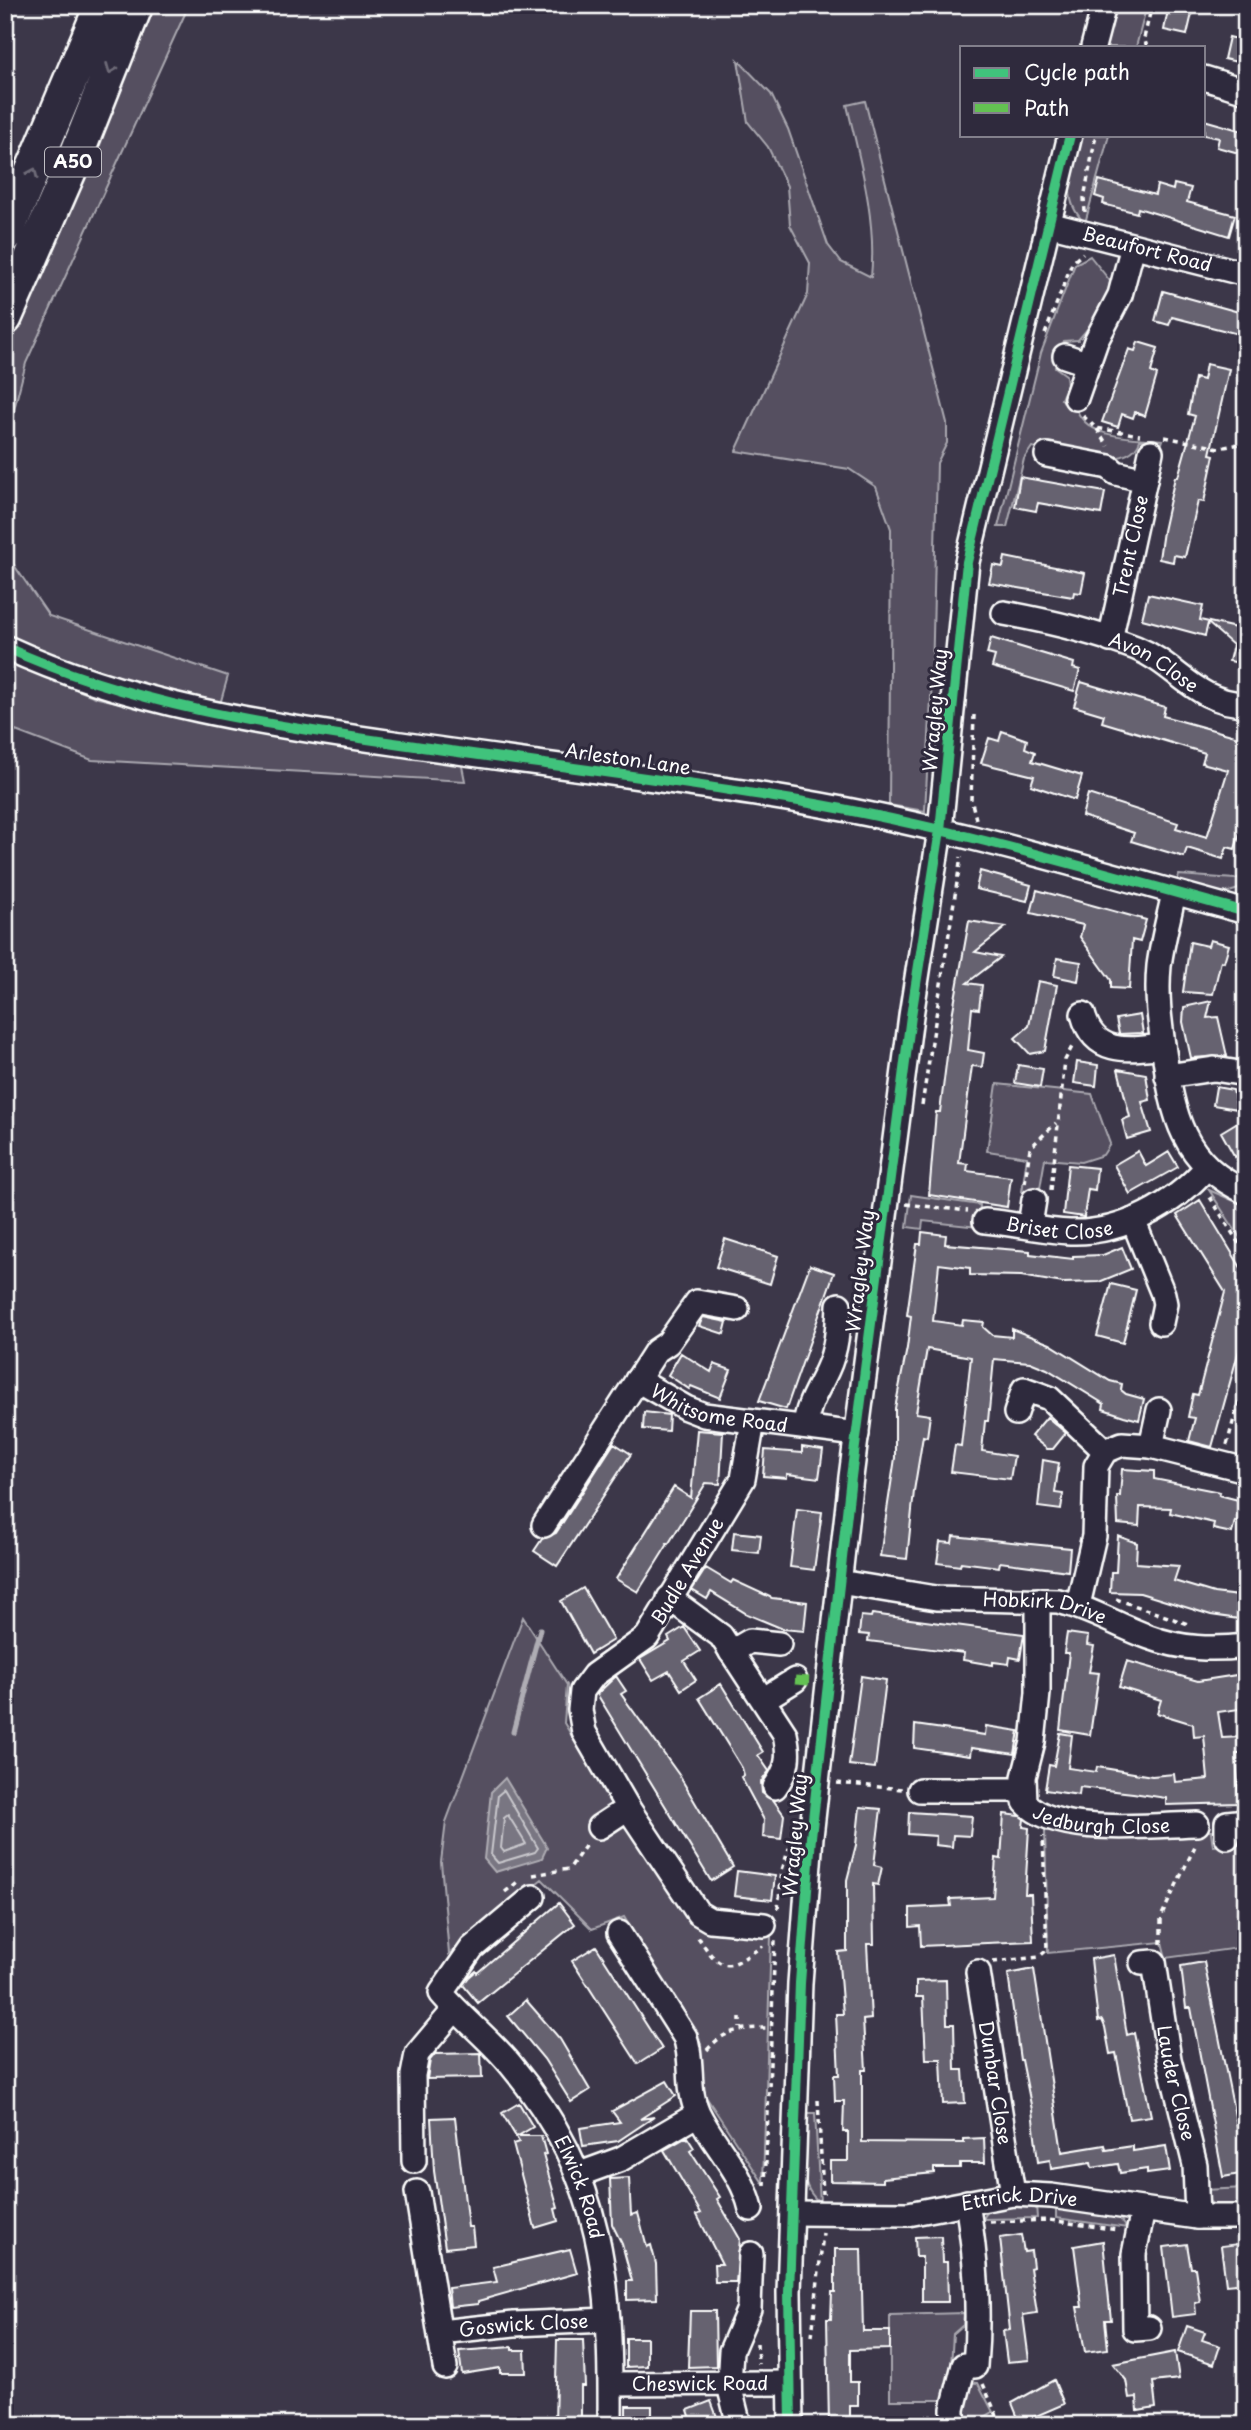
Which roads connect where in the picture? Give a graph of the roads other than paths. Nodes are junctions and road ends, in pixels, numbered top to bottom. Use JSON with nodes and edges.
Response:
{"nodes":[{"id":1,"x":102,"y":5,"type":"edge"},
{"id":2,"x":136,"y":5,"type":"edge"},
{"id":3,"x":1104,"y":5,"type":"edge"},
{"id":4,"x":1093,"y":46,"type":"edge"},
{"id":5,"x":1206,"y":79,"type":"edge"},
{"id":6,"x":1246,"y":91,"type":"edge"},
{"id":7,"x":1070,"y":136,"type":"edge"},
{"id":8,"x":1048,"y":224,"type":"junction"},
{"id":9,"x":5,"y":236,"type":"edge"},
{"id":10,"x":1133,"y":246,"type":"junction"},
{"id":11,"x":1246,"y":274,"type":"edge"},
{"id":12,"x":5,"y":318,"type":"edge"},
{"id":13,"x":1076,"y":398,"type":"dead end"},
{"id":14,"x":1152,"y":452,"type":"dead end"},
{"id":15,"x":1047,"y":455,"type":"dead end"},
{"id":16,"x":1145,"y":480,"type":"junction"},
{"id":17,"x":1004,"y":614,"type":"dead end"},
{"id":18,"x":1110,"y":640,"type":"junction"},
{"id":19,"x":5,"y":647,"type":"edge"},
{"id":20,"x":1246,"y":704,"type":"edge"},
{"id":21,"x":940,"y":830,"type":"junction"},
{"id":22,"x":1174,"y":892,"type":"junction"},
{"id":23,"x":1246,"y":912,"type":"edge"},
{"id":24,"x":1085,"y":1021,"type":"road end"},
{"id":25,"x":1163,"y":1046,"type":"junction"},
{"id":26,"x":1246,"y":1074,"type":"edge"},
{"id":27,"x":1167,"y":1076,"type":"junction"},
{"id":28,"x":1202,"y":1172,"type":"junction"},
{"id":29,"x":1246,"y":1192,"type":"edge"},
{"id":30,"x":1029,"y":1193,"type":"road end"},
{"id":31,"x":982,"y":1216,"type":"road end"},
{"id":32,"x":1133,"y":1220,"type":"junction"},
{"id":33,"x":1030,"y":1225,"type":"junction"},
{"id":34,"x":839,"y":1305,"type":"dead end"},
{"id":35,"x":737,"y":1309,"type":"dead end"},
{"id":36,"x":1161,"y":1323,"type":"dead end"},
{"id":37,"x":637,"y":1380,"type":"junction"},
{"id":38,"x":1159,"y":1410,"type":"dead end"},
{"id":39,"x":1016,"y":1413,"type":"dead end"},
{"id":40,"x":753,"y":1421,"type":"junction"},
{"id":41,"x":805,"y":1427,"type":"junction"},
{"id":42,"x":857,"y":1434,"type":"junction"},
{"id":43,"x":1151,"y":1446,"type":"junction"},
{"id":44,"x":1105,"y":1451,"type":"junction"},
{"id":45,"x":1246,"y":1471,"type":"edge"},
{"id":46,"x":544,"y":1525,"type":"dead end"},
{"id":47,"x":839,"y":1582,"type":"junction"},
{"id":48,"x":1080,"y":1596,"type":"junction"},
{"id":49,"x":668,"y":1598,"type":"junction"},
{"id":50,"x":1038,"y":1600,"type":"junction"},
{"id":51,"x":779,"y":1644,"type":"dead end"},
{"id":52,"x":1246,"y":1646,"type":"edge"},
{"id":53,"x":731,"y":1652,"type":"junction"},
{"id":54,"x":795,"y":1680,"type":"dead end"},
{"id":55,"x":764,"y":1699,"type":"junction"},
{"id":56,"x":775,"y":1787,"type":"dead end"},
{"id":57,"x":920,"y":1790,"type":"road end"},
{"id":58,"x":1023,"y":1790,"type":"junction"},
{"id":59,"x":628,"y":1808,"type":"junction"},
{"id":60,"x":1246,"y":1821,"type":"edge"},
{"id":61,"x":1197,"y":1824,"type":"road end"},
{"id":62,"x":597,"y":1832,"type":"road end"},
{"id":63,"x":1227,"y":1837,"type":"dead end"},
{"id":64,"x":533,"y":1897,"type":"dead end"},
{"id":65,"x":619,"y":1933,"type":"dead end"},
{"id":66,"x":758,"y":1935,"type":"road end"},
{"id":67,"x":1148,"y":1963,"type":"road end"},
{"id":68,"x":978,"y":1972,"type":"road end"},
{"id":69,"x":448,"y":2001,"type":"junction"},
{"id":70,"x":698,"y":2114,"type":"junction"},
{"id":71,"x":414,"y":2161,"type":"dead end"},
{"id":72,"x":580,"y":2175,"type":"junction"},
{"id":73,"x":418,"y":2192,"type":"dead end"},
{"id":74,"x":1013,"y":2194,"type":"junction"},
{"id":75,"x":751,"y":2209,"type":"dead end"},
{"id":76,"x":969,"y":2212,"type":"junction"},
{"id":77,"x":792,"y":2213,"type":"junction"},
{"id":78,"x":1197,"y":2217,"type":"junction"},
{"id":79,"x":1246,"y":2217,"type":"edge"},
{"id":80,"x":1141,"y":2222,"type":"junction"},
{"id":81,"x":751,"y":2254,"type":"dead end"},
{"id":82,"x":608,"y":2320,"type":"junction"},
{"id":83,"x":1149,"y":2328,"type":"dead end"},
{"id":84,"x":440,"y":2332,"type":"junction"},
{"id":85,"x":445,"y":2367,"type":"dead end"},
{"id":86,"x":789,"y":2383,"type":"junction"},
{"id":87,"x":611,"y":2384,"type":"junction"},
{"id":88,"x":729,"y":2385,"type":"junction"},
{"id":89,"x":610,"y":2425,"type":"edge"},
{"id":90,"x":739,"y":2425,"type":"edge"},
{"id":91,"x":791,"y":2425,"type":"edge"},
{"id":92,"x":953,"y":2425,"type":"edge"}],
"edges":[{"from":9,"to":1,"type":"highway","number":"A50","one_way":true},
{"from":2,"to":12,"type":"highway","number":"A50","one_way":true},
{"from":3,"to":4,"type":"street"},
{"from":5,"to":6,"type":"street"},
{"from":7,"to":8,"type":"street","name":"Wragley Way"},
{"from":8,"to":10,"type":"street","name":"Beaufort Road"},
{"from":8,"to":21,"type":"street","name":"Wragley Way"},
{"from":10,"to":11,"type":"street","name":"Beaufort Road"},
{"from":10,"to":13,"type":"street"},
{"from":14,"to":16,"type":"street","name":"Trent Close"},
{"from":15,"to":16,"type":"street"},
{"from":16,"to":18,"type":"street","name":"Trent Close"},
{"from":17,"to":18,"type":"street","name":"Avon Close"},
{"from":18,"to":20,"type":"street","name":"Avon Close"},
{"from":19,"to":21,"type":"street","name":"Arleston Lane"},
{"from":21,"to":22,"type":"street","name":"Arleston Lane"},
{"from":21,"to":42,"type":"street","name":"Wragley Way"},
{"from":22,"to":23,"type":"street","name":"Arleston Lane"},
{"from":22,"to":25,"type":"street"},
{"from":24,"to":25,"type":"street"},
{"from":25,"to":27,"type":"street"},
{"from":26,"to":27,"type":"street"},
{"from":27,"to":28,"type":"street"},
{"from":28,"to":29,"type":"street"},
{"from":28,"to":32,"type":"street","name":"Briset Close"},
{"from":30,"to":33,"type":"street"},
{"from":31,"to":33,"type":"street","name":"Briset Close"},
{"from":32,"to":33,"type":"street","name":"Briset Close"},
{"from":32,"to":36,"type":"street","name":"Briset Close"},
{"from":34,"to":41,"type":"street","name":"Whitsome Road"},
{"from":35,"to":37,"type":"street","name":"Whitsome Road"},
{"from":37,"to":40,"type":"street","name":"Whitsome Road"},
{"from":37,"to":46,"type":"street","name":"Whitsome Road"},
{"from":38,"to":43,"type":"street"},
{"from":39,"to":44,"type":"street"},
{"from":40,"to":41,"type":"street","name":"Whitsome Road"},
{"from":40,"to":49,"type":"street","name":"Budle Avenue"},
{"from":41,"to":42,"type":"street","name":"Whitsome Road"},
{"from":42,"to":47,"type":"street","name":"Wragley Way"},
{"from":43,"to":44,"type":"street"},
{"from":43,"to":45,"type":"street"},
{"from":44,"to":48,"type":"street"},
{"from":47,"to":50,"type":"street","name":"Hobkirk Drive"},
{"from":47,"to":77,"type":"street","name":"Wragley Way"},
{"from":48,"to":50,"type":"street","name":"Hobkirk Drive"},
{"from":48,"to":52,"type":"street","name":"Hobkirk Drive"},
{"from":49,"to":53,"type":"street"},
{"from":49,"to":59,"type":"street","name":"Budle Avenue"},
{"from":50,"to":58,"type":"street","name":"Jedburgh Close"},
{"from":51,"to":53,"type":"street"},
{"from":53,"to":55,"type":"street"},
{"from":54,"to":55,"type":"street"},
{"from":55,"to":56,"type":"street"},
{"from":57,"to":58,"type":"street","name":"Jedburgh Close"},
{"from":58,"to":61,"type":"street","name":"Jedburgh Close"},
{"from":59,"to":62,"type":"street"},
{"from":59,"to":66,"type":"street","name":"Budle Avenue"},
{"from":60,"to":63,"type":"street"},
{"from":64,"to":69,"type":"street"},
{"from":65,"to":70,"type":"street"},
{"from":67,"to":78,"type":"street","name":"Lauder Close"},
{"from":68,"to":74,"type":"street","name":"Dunbar Close"},
{"from":69,"to":71,"type":"street"},
{"from":69,"to":72,"type":"street","name":"Elwick Road"},
{"from":70,"to":72,"type":"street"},
{"from":70,"to":75,"type":"street"},
{"from":72,"to":82,"type":"street","name":"Elwick Road"},
{"from":73,"to":84,"type":"street","name":"Goswick Close"},
{"from":74,"to":76,"type":"street","name":"Ettrick Drive"},
{"from":74,"to":80,"type":"street","name":"Ettrick Drive"},
{"from":76,"to":77,"type":"street","name":"Ettrick Drive"},
{"from":76,"to":92,"type":"street"},
{"from":77,"to":86,"type":"street","name":"Wragley Way"},
{"from":78,"to":79,"type":"street","name":"Ettrick Drive"},
{"from":78,"to":80,"type":"street","name":"Ettrick Drive"},
{"from":80,"to":83,"type":"street"},
{"from":81,"to":88,"type":"street"},
{"from":82,"to":84,"type":"street","name":"Goswick Close"},
{"from":82,"to":87,"type":"street","name":"Elwick Road"},
{"from":84,"to":85,"type":"street","name":"Goswick Close"},
{"from":86,"to":88,"type":"street","name":"Cheswick Road"},
{"from":86,"to":91,"type":"street","name":"Wragley Way"},
{"from":87,"to":88,"type":"street","name":"Cheswick Road"},
{"from":87,"to":89,"type":"street","name":"Elwick Road"},
{"from":88,"to":90,"type":"street"}]}
